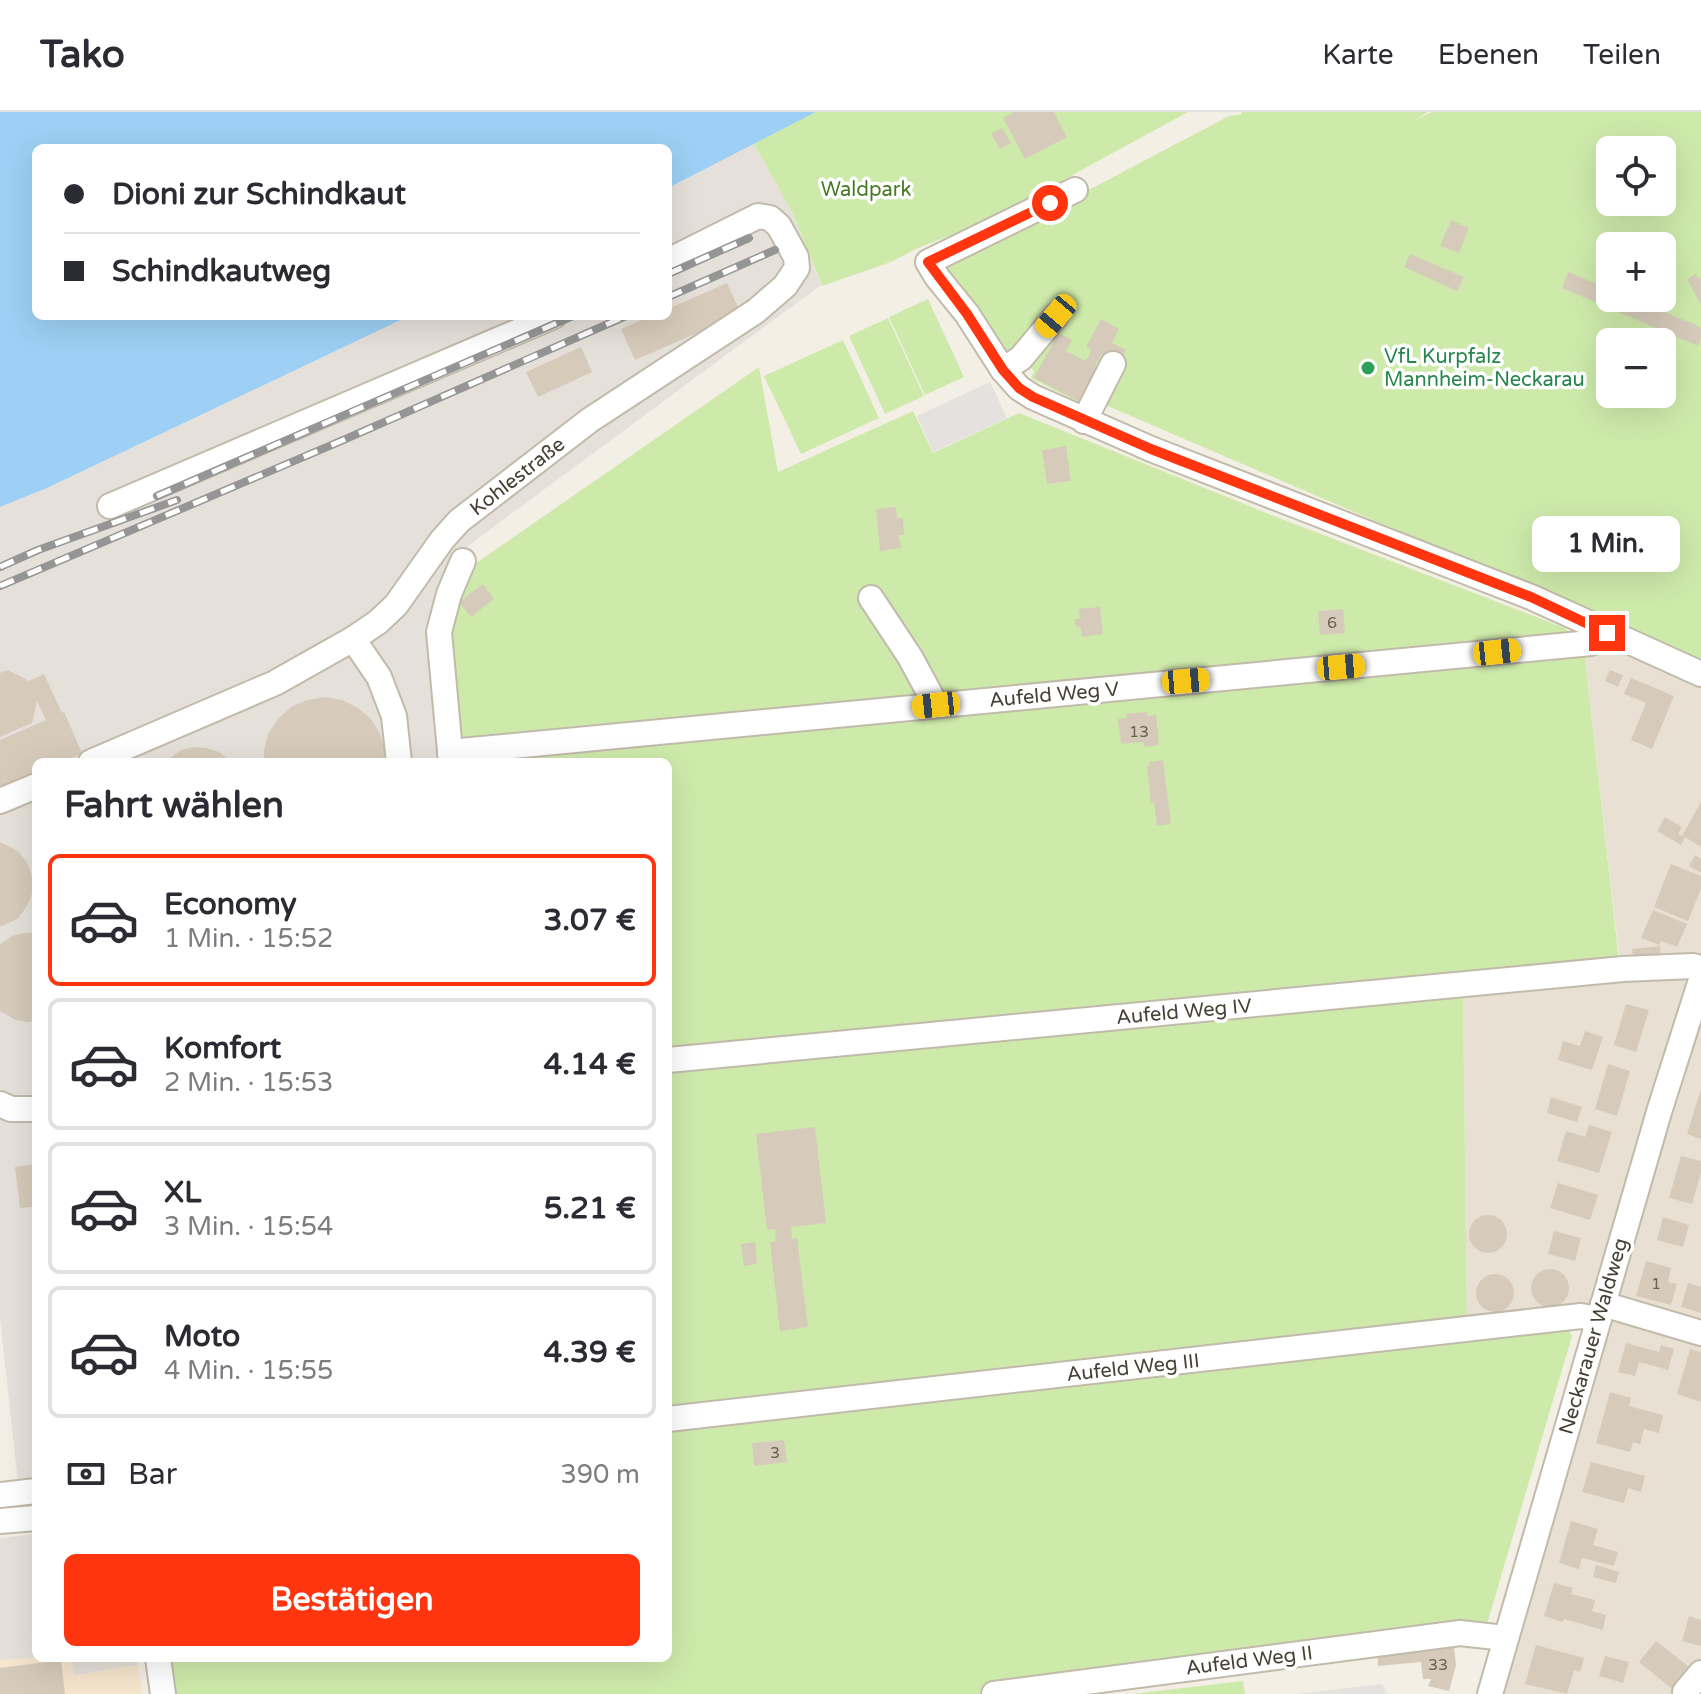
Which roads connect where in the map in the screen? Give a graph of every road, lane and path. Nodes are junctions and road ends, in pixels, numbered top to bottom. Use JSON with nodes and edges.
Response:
{"nodes":[{"id":1,"x":1075,"y":190,"type":"dead end"},
{"id":2,"x":672,"y":259,"type":"edge"},
{"id":3,"x":1056,"y":316,"type":"dead end"},
{"id":4,"x":545,"y":320,"type":"edge"},
{"id":5,"x":1113,"y":364,"type":"dead end"},
{"id":6,"x":1006,"y":375,"type":"junction"},
{"id":7,"x":1084,"y":421,"type":"junction"},
{"id":8,"x":110,"y":506,"type":"dead end"},
{"id":9,"x":463,"y":561,"type":"dead end"},
{"id":10,"x":871,"y":598,"type":"dead end"},
{"id":11,"x":1607,"y":633,"type":"junction"},
{"id":12,"x":353,"y":639,"type":"junction"},
{"id":13,"x":1701,"y":674,"type":"edge"},
{"id":14,"x":936,"y":705,"type":"junction"},
{"id":15,"x":450,"y":757,"type":"edge"},
{"id":16,"x":100,"y":758,"type":"edge"},
{"id":17,"x":399,"y":758,"type":"edge"},
{"id":18,"x":32,"y":788,"type":"edge"},
{"id":19,"x":0,"y":801,"type":"edge"},
{"id":20,"x":1701,"y":968,"type":"edge"},
{"id":21,"x":1701,"y":980,"type":"edge"},
{"id":22,"x":672,"y":1060,"type":"edge"},
{"id":23,"x":0,"y":1104,"type":"edge"},
{"id":24,"x":32,"y":1109,"type":"edge"},
{"id":25,"x":1601,"y":1312,"type":"junction"},
{"id":26,"x":1701,"y":1333,"type":"edge"},
{"id":27,"x":672,"y":1418,"type":"edge"},
{"id":28,"x":32,"y":1491,"type":"edge"},
{"id":29,"x":0,"y":1495,"type":"edge"},
{"id":30,"x":32,"y":1518,"type":"edge"},
{"id":31,"x":0,"y":1521,"type":"edge"},
{"id":32,"x":1505,"y":1638,"type":"junction"},
{"id":33,"x":159,"y":1662,"type":"edge"},
{"id":34,"x":1701,"y":1673,"type":"edge"},
{"id":35,"x":163,"y":1694,"type":"edge"},
{"id":36,"x":994,"y":1694,"type":"edge"},
{"id":37,"x":1490,"y":1694,"type":"edge"},
{"id":38,"x":1687,"y":1694,"type":"edge"}],
"edges":[{"from":1,"to":6,"type":"street"},
{"from":2,"to":12,"type":"street","name":"Kohlestraße"},
{"from":3,"to":6,"type":"street"},
{"from":4,"to":8,"type":"street"},
{"from":5,"to":7,"type":"street"},
{"from":6,"to":7,"type":"street"},
{"from":7,"to":11,"type":"street"},
{"from":9,"to":15,"type":"street"},
{"from":10,"to":14,"type":"street"},
{"from":11,"to":13,"type":"street"},
{"from":11,"to":14,"type":"street","name":"Aufeld Weg V"},
{"from":12,"to":16,"type":"street","name":"Kohlestraße"},
{"from":12,"to":17,"type":"street"},
{"from":14,"to":15,"type":"street","name":"Aufeld Weg V"},
{"from":18,"to":19,"type":"street"},
{"from":20,"to":22,"type":"street","name":"Aufeld Weg IV"},
{"from":21,"to":25,"type":"street","name":"Neckarauer Waldweg"},
{"from":23,"to":24,"type":"street"},
{"from":25,"to":26,"type":"street","name":"Aufeld Weg III"},
{"from":25,"to":27,"type":"street","name":"Aufeld Weg III"},
{"from":25,"to":32,"type":"street","name":"Neckarauer Waldweg"},
{"from":28,"to":29,"type":"street"},
{"from":30,"to":31,"type":"street"},
{"from":32,"to":36,"type":"street","name":"Aufeld Weg II"},
{"from":32,"to":37,"type":"street","name":"Neckarauer Waldweg"},
{"from":33,"to":35,"type":"street"},
{"from":34,"to":38,"type":"street"}]}
